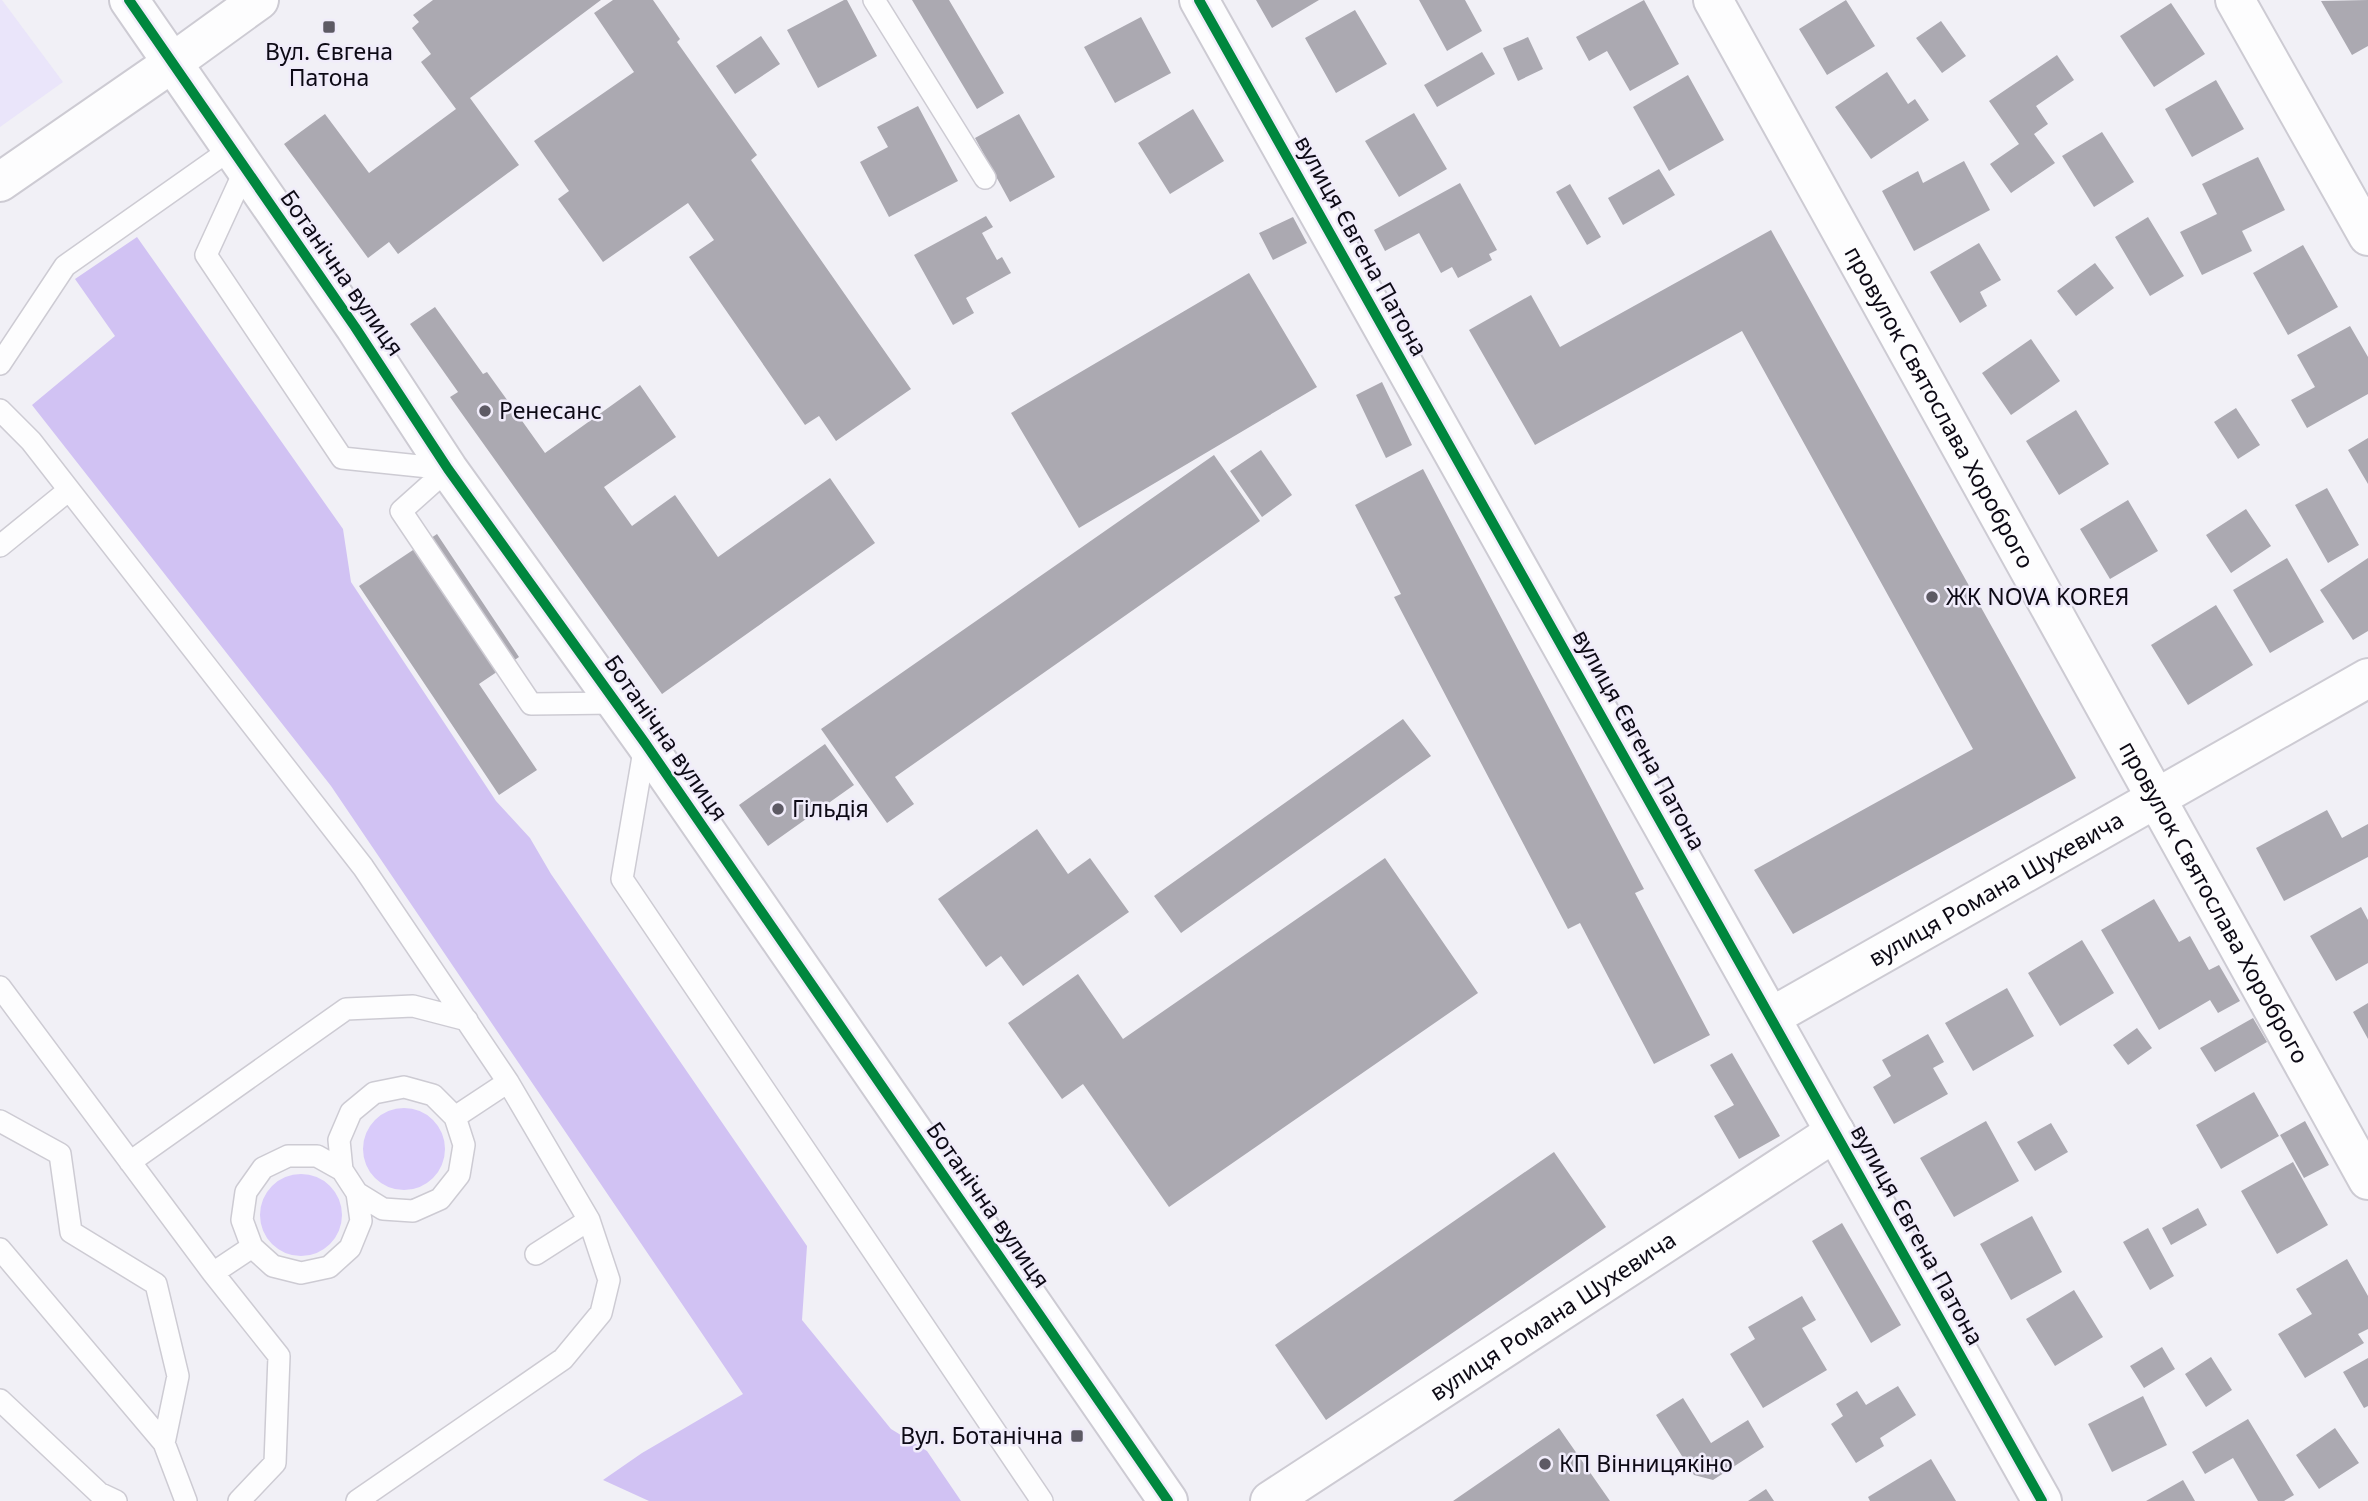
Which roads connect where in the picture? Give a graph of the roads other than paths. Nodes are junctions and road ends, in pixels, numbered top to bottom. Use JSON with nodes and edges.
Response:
{"nodes":[{"id":1,"x":129,"y":0,"type":"edge"},
{"id":2,"x":259,"y":0,"type":"edge"},
{"id":3,"x":874,"y":0,"type":"edge"},
{"id":4,"x":1199,"y":0,"type":"edge"},
{"id":5,"x":1713,"y":0,"type":"edge"},
{"id":6,"x":2235,"y":0,"type":"edge"},
{"id":7,"x":172,"y":63,"type":"junction"},
{"id":8,"x":238,"y":160,"type":"junction"},
{"id":9,"x":985,"y":178,"type":"dead end"},
{"id":10,"x":0,"y":182,"type":"edge"},
{"id":11,"x":2368,"y":236,"type":"edge"},
{"id":12,"x":0,"y":364,"type":"edge"},
{"id":13,"x":0,"y":410,"type":"edge"},
{"id":14,"x":448,"y":469,"type":"junction"},
{"id":15,"x":69,"y":490,"type":"junction"},
{"id":16,"x":0,"y":545,"type":"edge"},
{"id":17,"x":2368,"y":678,"type":"edge"},
{"id":18,"x":617,"y":704,"type":"junction"},
{"id":19,"x":645,"y":743,"type":"junction"},
{"id":20,"x":2157,"y":798,"type":"junction"},
{"id":21,"x":0,"y":987,"type":"edge"},
{"id":22,"x":1771,"y":1017,"type":"junction"},
{"id":23,"x":467,"y":1020,"type":"junction"},
{"id":24,"x":508,"y":1082,"type":"junction"},
{"id":25,"x":455,"y":1116,"type":"junction"},
{"id":26,"x":0,"y":1121,"type":"edge"},
{"id":27,"x":1835,"y":1132,"type":"junction"},
{"id":28,"x":130,"y":1162,"type":"junction"},
{"id":29,"x":342,"y":1170,"type":"junction"},
{"id":30,"x":2368,"y":1180,"type":"edge"},
{"id":31,"x":357,"y":1193,"type":"junction"},
{"id":32,"x":589,"y":1220,"type":"junction"},
{"id":33,"x":252,"y":1247,"type":"junction"},
{"id":34,"x":0,"y":1250,"type":"edge"},
{"id":35,"x":536,"y":1254,"type":"dead end"},
{"id":36,"x":213,"y":1273,"type":"junction"},
{"id":37,"x":0,"y":1400,"type":"edge"},
{"id":38,"x":164,"y":1443,"type":"junction"},
{"id":39,"x":116,"y":1501,"type":"edge"},
{"id":40,"x":186,"y":1501,"type":"edge"},
{"id":41,"x":239,"y":1501,"type":"edge"},
{"id":42,"x":358,"y":1501,"type":"edge"},
{"id":43,"x":1042,"y":1501,"type":"edge"},
{"id":44,"x":1168,"y":1501,"type":"edge"},
{"id":45,"x":1270,"y":1501,"type":"edge"},
{"id":46,"x":2042,"y":1501,"type":"edge"}],
"edges":[{"from":1,"to":7,"type":"street","name":"Ботанічна вулиця"},
{"from":2,"to":7,"type":"street"},
{"from":3,"to":9,"type":"lane"},
{"from":4,"to":22,"type":"street","name":"вулиця Євгена Патона"},
{"from":5,"to":20,"type":"street","name":"провулок Святослава Хороброго"},
{"from":6,"to":11,"type":"street"},
{"from":7,"to":8,"type":"street","name":"Ботанічна вулиця"},
{"from":7,"to":10,"type":"street"},
{"from":8,"to":12,"type":"lane"},
{"from":8,"to":14,"type":"street","name":"Ботанічна вулиця"},
{"from":8,"to":14,"type":"lane"},
{"from":13,"to":15,"type":"lane"},
{"from":14,"to":18,"type":"street","name":"Ботанічна вулиця"},
{"from":14,"to":18,"type":"lane"},
{"from":15,"to":16,"type":"lane"},
{"from":15,"to":23,"type":"lane"},
{"from":17,"to":20,"type":"street","name":"вулиця Романа Шухевича"},
{"from":18,"to":19,"type":"street","name":"Ботанічна вулиця"},
{"from":19,"to":43,"type":"lane"},
{"from":19,"to":44,"type":"street","name":"Ботанічна вулиця"},
{"from":20,"to":22,"type":"street","name":"вулиця Романа Шухевича"},
{"from":20,"to":30,"type":"street","name":"провулок Святослава Хороброго"},
{"from":21,"to":28,"type":"lane"},
{"from":22,"to":27,"type":"street","name":"вулиця Євгена Патона"},
{"from":23,"to":24,"type":"lane"},
{"from":23,"to":28,"type":"lane"},
{"from":24,"to":25,"type":"lane"},
{"from":24,"to":32,"type":"lane"},
{"from":25,"to":29,"type":"lane"},
{"from":25,"to":31,"type":"lane"},
{"from":26,"to":38,"type":"lane"},
{"from":27,"to":45,"type":"street","name":"вулиця Романа Шухевича"},
{"from":27,"to":46,"type":"street","name":"вулиця Євгена Патона"},
{"from":28,"to":36,"type":"lane"},
{"from":29,"to":31,"type":"lane"},
{"from":29,"to":33,"type":"lane"},
{"from":31,"to":33,"type":"lane"},
{"from":32,"to":35,"type":"lane"},
{"from":32,"to":42,"type":"lane"},
{"from":33,"to":36,"type":"lane"},
{"from":34,"to":38,"type":"lane"},
{"from":36,"to":41,"type":"lane"},
{"from":37,"to":39,"type":"lane"},
{"from":38,"to":40,"type":"lane"}]}
